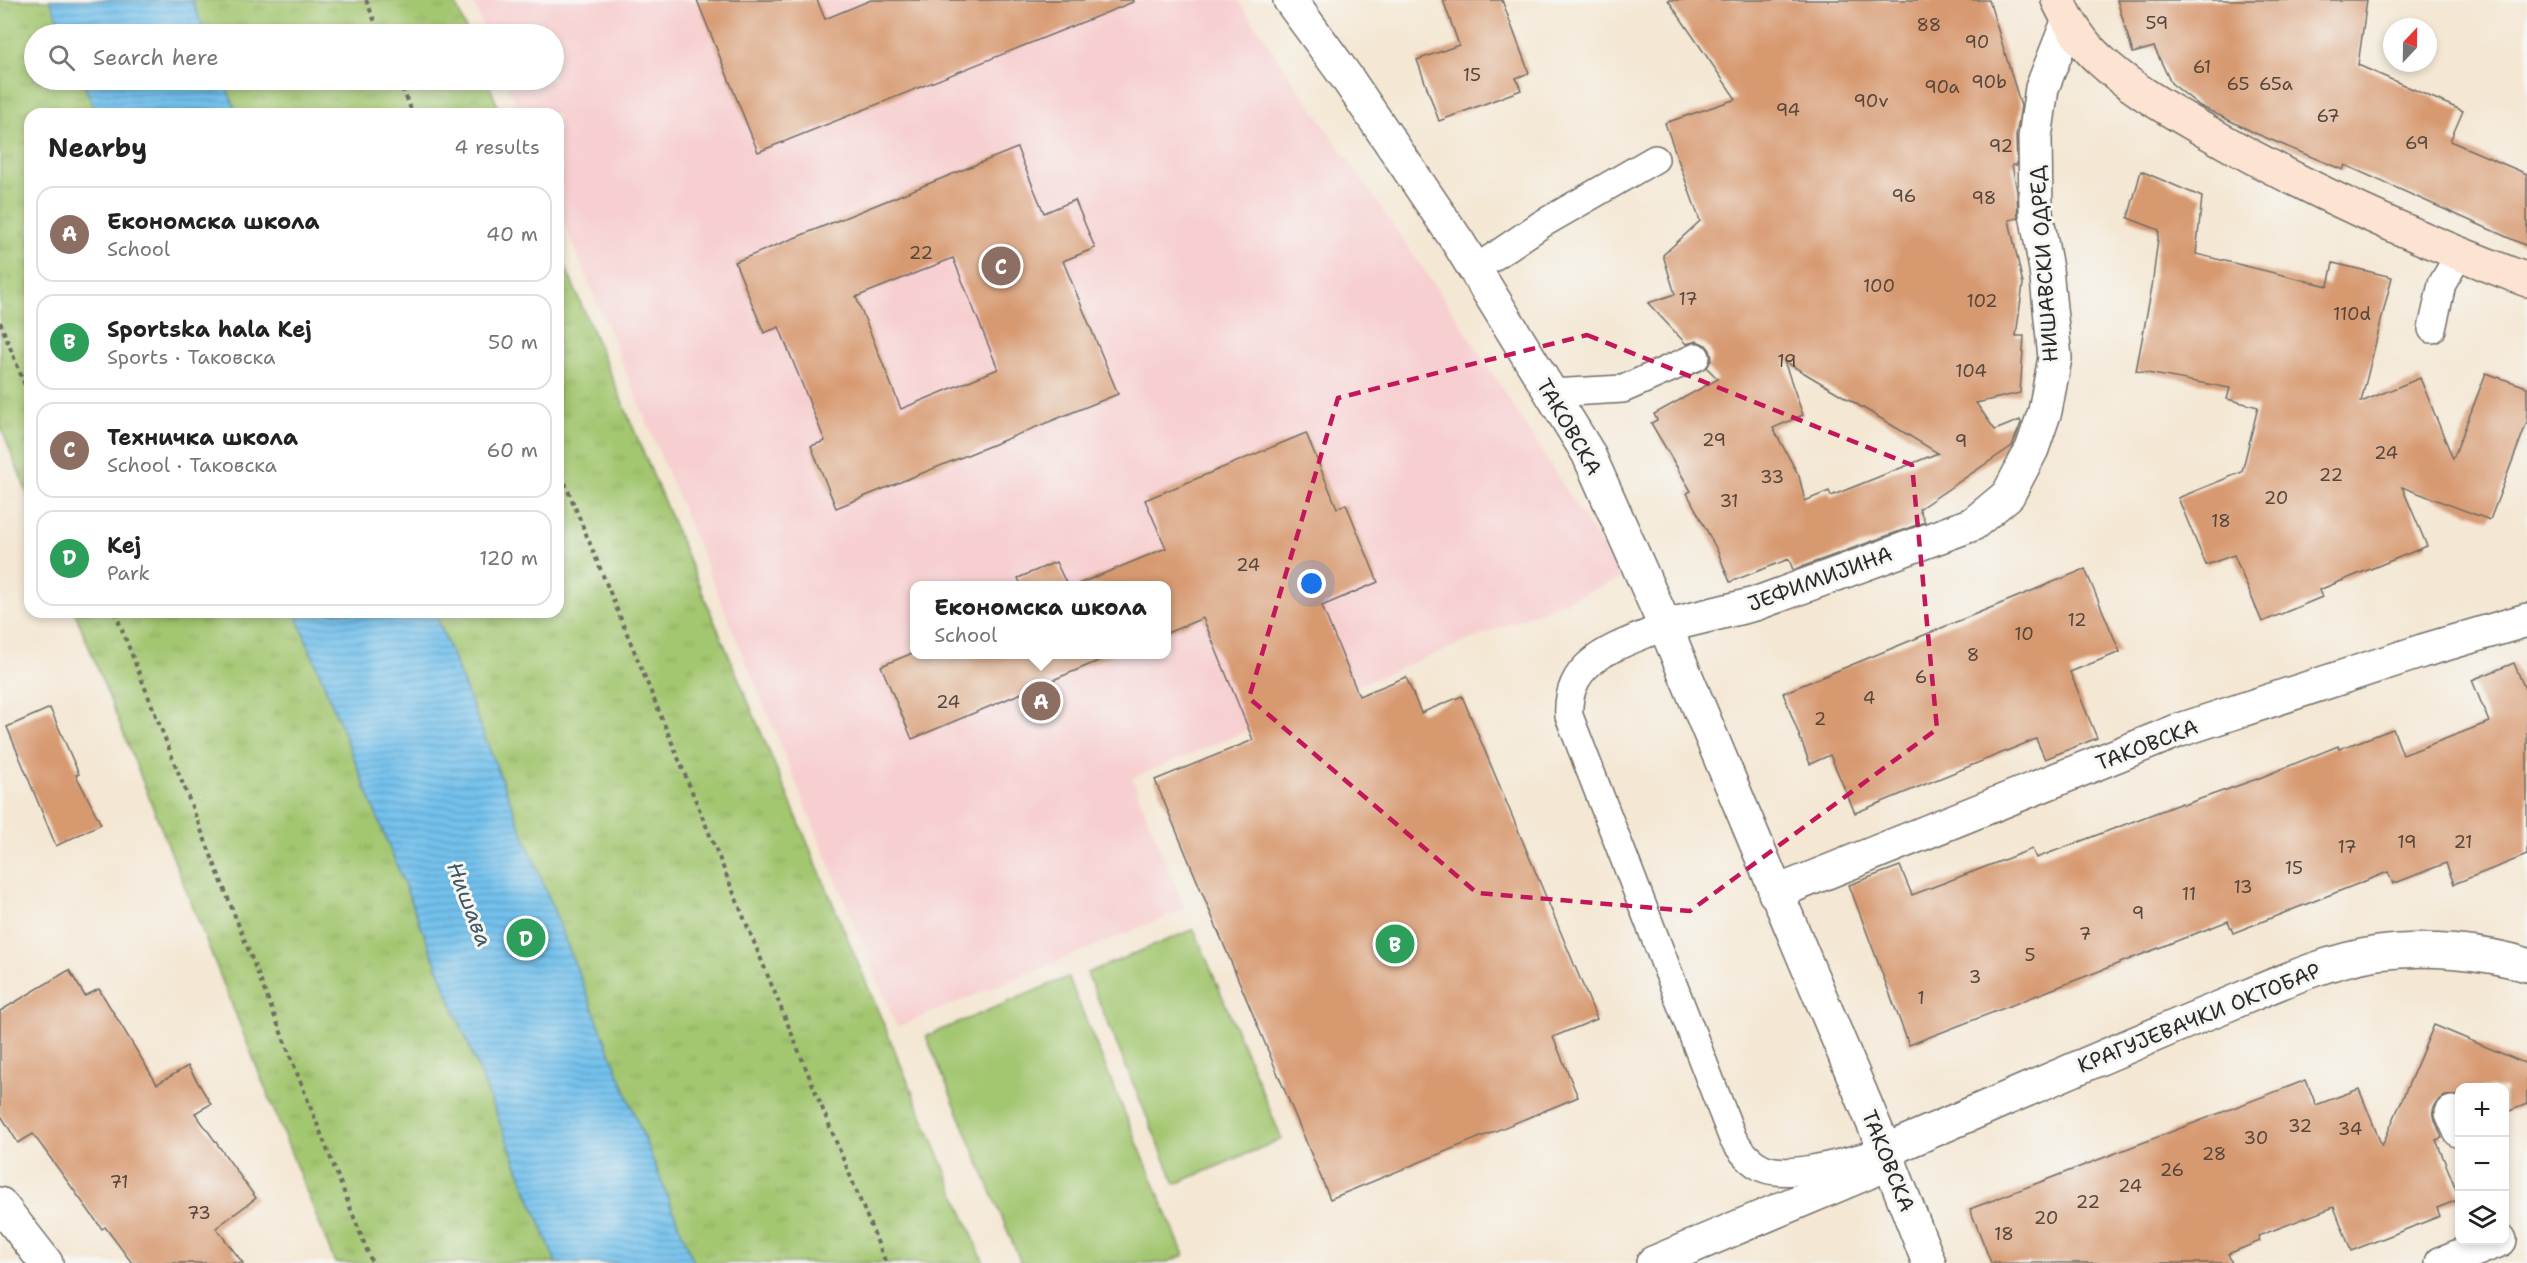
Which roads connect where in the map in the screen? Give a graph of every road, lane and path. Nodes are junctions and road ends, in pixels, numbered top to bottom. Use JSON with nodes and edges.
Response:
{"nodes":[{"id":1,"x":366,"y":0,"type":"edge"},
{"id":2,"x":1291,"y":0,"type":"edge"},
{"id":3,"x":2063,"y":11,"type":"edge"},
{"id":4,"x":376,"y":24,"type":"edge"},
{"id":5,"x":403,"y":90,"type":"edge"},
{"id":6,"x":411,"y":108,"type":"edge"},
{"id":7,"x":1655,"y":159,"type":"dead end"},
{"id":8,"x":2459,"y":255,"type":"junction"},
{"id":9,"x":1474,"y":270,"type":"junction"},
{"id":10,"x":2527,"y":280,"type":"edge"},
{"id":11,"x":0,"y":322,"type":"edge"},
{"id":12,"x":2432,"y":328,"type":"dead end"},
{"id":13,"x":1696,"y":357,"type":"dead end"},
{"id":14,"x":24,"y":383,"type":"edge"},
{"id":15,"x":1551,"y":393,"type":"junction"},
{"id":16,"x":564,"y":481,"type":"edge"},
{"id":17,"x":1973,"y":524,"type":"joint"},
{"id":18,"x":117,"y":618,"type":"edge"},
{"id":19,"x":2527,"y":620,"type":"edge"},
{"id":20,"x":1665,"y":626,"type":"junction"},
{"id":21,"x":1776,"y":893,"type":"junction"},
{"id":22,"x":2525,"y":957,"type":"edge"},
{"id":23,"x":1888,"y":1157,"type":"junction"},
{"id":24,"x":0,"y":1204,"type":"edge"},
{"id":25,"x":2488,"y":1245,"type":"edge"},
{"id":26,"x":2503,"y":1245,"type":"edge"},
{"id":27,"x":46,"y":1263,"type":"edge"},
{"id":28,"x":372,"y":1263,"type":"edge"},
{"id":29,"x":886,"y":1263,"type":"edge"},
{"id":30,"x":1653,"y":1263,"type":"edge"},
{"id":31,"x":1929,"y":1263,"type":"edge"},
{"id":32,"x":2442,"y":1263,"type":"edge"},
{"id":33,"x":2511,"y":1263,"type":"edge"}],
"edges":[{"from":1,"to":4,"type":"path"},
{"from":2,"to":9,"type":"street","name":"ТАКОВСКА"},
{"from":3,"to":8,"type":"street","name":"НИШАВСКИ ОДРЕД"},
{"from":3,"to":17,"type":"street","name":"НИШАВСКИ ОДРЕД"},
{"from":5,"to":6,"type":"path"},
{"from":7,"to":9,"type":"lane"},
{"from":8,"to":10,"type":"street","name":"НИШАВСКИ ОДРЕД"},
{"from":8,"to":12,"type":"lane"},
{"from":9,"to":15,"type":"street","name":"ТАКОВСКА"},
{"from":11,"to":14,"type":"path"},
{"from":13,"to":15,"type":"lane"},
{"from":15,"to":20,"type":"street","name":"ТАКОВСКА"},
{"from":16,"to":29,"type":"path"},
{"from":17,"to":20,"type":"street","name":"ЈЕФИМИЈИНА"},
{"from":18,"to":28,"type":"path"},
{"from":19,"to":21,"type":"street","name":"ТАКОВСКА"},
{"from":20,"to":21,"type":"street","name":"ТАКОВСКА"},
{"from":20,"to":23,"type":"lane"},
{"from":21,"to":23,"type":"street","name":"ТАКОВСКА"},
{"from":22,"to":23,"type":"street","name":"КРАГУЈЕВАЧКИ ОКТОБАР"},
{"from":23,"to":30,"type":"street","name":"КРАГУЈЕВАЧКИ ОКТОБАР"},
{"from":23,"to":31,"type":"street","name":"ТАКОВСКА"},
{"from":24,"to":27,"type":"street"},
{"from":25,"to":32,"type":"street"},
{"from":26,"to":33,"type":"street"}]}
